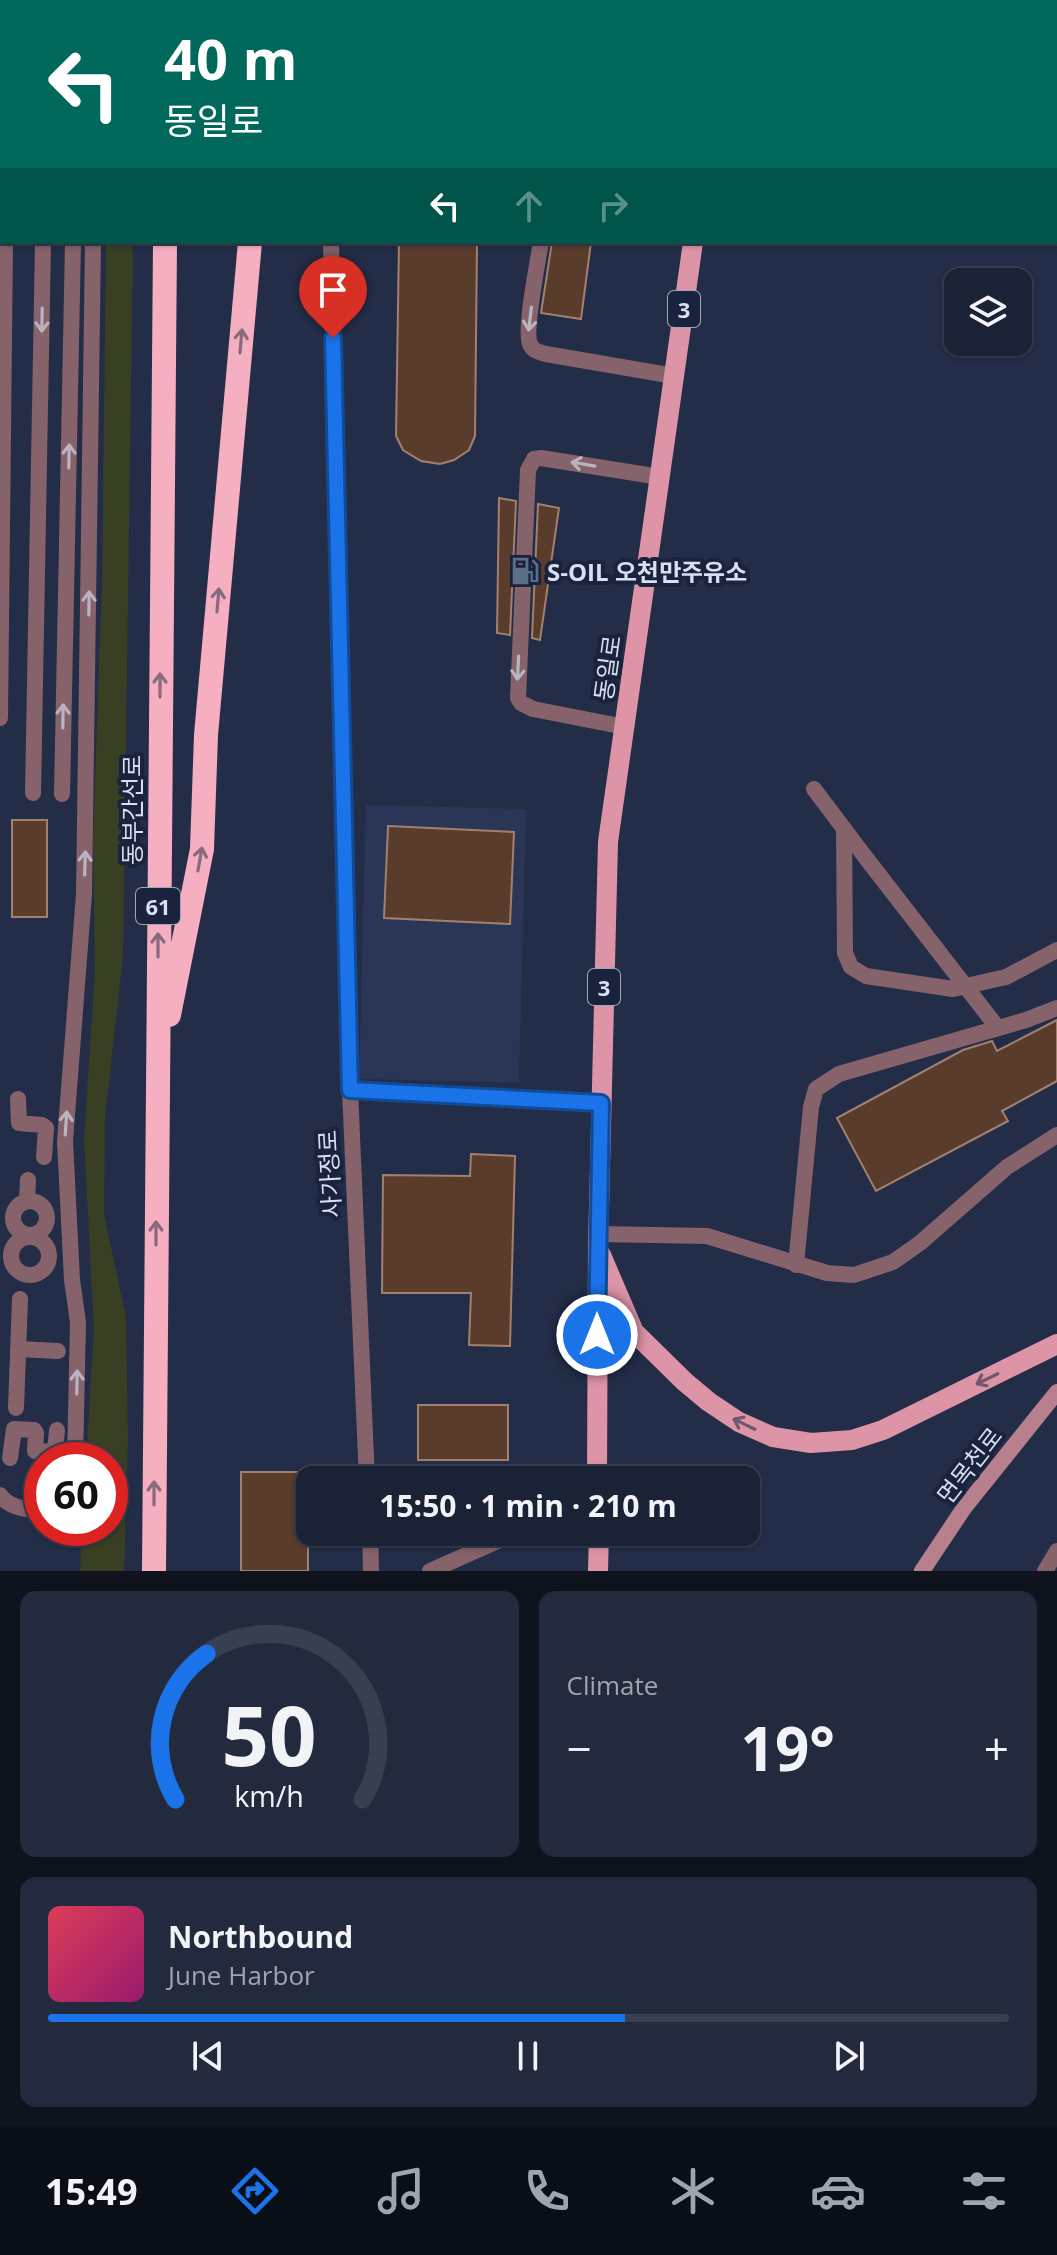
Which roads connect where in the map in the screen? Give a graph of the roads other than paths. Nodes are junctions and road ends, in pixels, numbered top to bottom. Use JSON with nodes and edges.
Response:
{"nodes":[{"id":1,"x":5,"y":244,"type":"edge"},
{"id":2,"x":43,"y":244,"type":"edge"},
{"id":3,"x":73,"y":244,"type":"edge"},
{"id":4,"x":93,"y":244,"type":"edge"},
{"id":5,"x":165,"y":244,"type":"edge"},
{"id":6,"x":250,"y":244,"type":"edge"},
{"id":7,"x":331,"y":244,"type":"edge"},
{"id":8,"x":541,"y":244,"type":"edge"},
{"id":9,"x":693,"y":244,"type":"edge"},
{"id":10,"x":72,"y":320,"type":"junction"},
{"id":11,"x":92,"y":321,"type":"junction"},
{"id":12,"x":674,"y":376,"type":"junction"},
{"id":13,"x":660,"y":477,"type":"junction"},
{"id":14,"x":64,"y":673,"type":"junction"},
{"id":15,"x":88,"y":674,"type":"junction"},
{"id":16,"x":0,"y":718,"type":"edge"},
{"id":17,"x":625,"y":727,"type":"junction"},
{"id":18,"x":814,"y":789,"type":"dead end"},
{"id":19,"x":33,"y":793,"type":"dead end"},
{"id":20,"x":62,"y":794,"type":"dead end"},
{"id":21,"x":844,"y":829,"type":"junction"},
{"id":22,"x":1057,"y":950,"type":"edge"},
{"id":23,"x":1057,"y":1008,"type":"edge"},
{"id":24,"x":997,"y":1027,"type":"junction"},
{"id":25,"x":157,"y":1073,"type":"junction"},
{"id":26,"x":350,"y":1090,"type":"junction"},
{"id":27,"x":18,"y":1099,"type":"dead end"},
{"id":28,"x":601,"y":1103,"type":"junction"},
{"id":29,"x":1057,"y":1135,"type":"edge"},
{"id":30,"x":44,"y":1157,"type":"dead end"},
{"id":31,"x":28,"y":1180,"type":"dead end"},
{"id":32,"x":27,"y":1201,"type":"junction"},
{"id":33,"x":598,"y":1241,"type":"junction"},
{"id":34,"x":796,"y":1265,"type":"junction"},
{"id":35,"x":20,"y":1299,"type":"dead end"},
{"id":36,"x":1057,"y":1344,"type":"edge"},
{"id":37,"x":18,"y":1349,"type":"junction"},
{"id":38,"x":58,"y":1351,"type":"dead end"},
{"id":39,"x":1057,"y":1392,"type":"edge"},
{"id":40,"x":16,"y":1408,"type":"dead end"},
{"id":41,"x":57,"y":1430,"type":"dead end"},
{"id":42,"x":75,"y":1442,"type":"edge"},
{"id":43,"x":10,"y":1458,"type":"dead end"},
{"id":44,"x":366,"y":1466,"type":"edge"},
{"id":45,"x":597,"y":1466,"type":"edge"},
{"id":46,"x":0,"y":1495,"type":"edge"},
{"id":47,"x":24,"y":1508,"type":"edge"},
{"id":48,"x":370,"y":1546,"type":"edge"},
{"id":49,"x":486,"y":1546,"type":"edge"},
{"id":50,"x":599,"y":1546,"type":"edge"},
{"id":51,"x":1057,"y":1551,"type":"edge"},
{"id":52,"x":154,"y":1571,"type":"edge"},
{"id":53,"x":371,"y":1571,"type":"edge"},
{"id":54,"x":430,"y":1571,"type":"edge"},
{"id":55,"x":598,"y":1571,"type":"edge"},
{"id":56,"x":922,"y":1571,"type":"edge"},
{"id":57,"x":1045,"y":1571,"type":"edge"}],
"edges":[{"from":1,"to":16,"type":"lane"},
{"from":2,"to":19,"type":"lane","one_way":true},
{"from":3,"to":10,"type":"lane"},
{"from":4,"to":11,"type":"lane"},
{"from":25,"to":5,"type":"highway","name":"동부간선로","number":"61","one_way":true},
{"from":25,"to":6,"type":"highway","one_way":true},
{"from":7,"to":26,"type":"lane","name":"사가정로"},
{"from":8,"to":12,"type":"lane","one_way":true},
{"from":9,"to":12,"type":"main road","name":"동일로","number":"3"},
{"from":10,"to":11,"type":"lane"},
{"from":14,"to":10,"type":"lane","one_way":true},
{"from":15,"to":11,"type":"lane","one_way":true},
{"from":12,"to":13,"type":"main road","name":"동일로","number":"3"},
{"from":13,"to":17,"type":"main road","name":"동일로","number":"3"},
{"from":13,"to":17,"type":"lane","one_way":true},
{"from":14,"to":15,"type":"lane"},
{"from":20,"to":14,"type":"lane","one_way":true},
{"from":42,"to":15,"type":"lane","one_way":true},
{"from":17,"to":28,"type":"main road","name":"동일로","number":"3"},
{"from":18,"to":21,"type":"lane"},
{"from":21,"to":22,"type":"lane"},
{"from":21,"to":24,"type":"lane","bridge":true},
{"from":23,"to":24,"type":"lane"},
{"from":24,"to":34,"type":"lane"},
{"from":52,"to":25,"type":"highway","name":"동부간선로","number":"61","one_way":true},
{"from":26,"to":28,"type":"lane"},
{"from":26,"to":44,"type":"lane","name":"사가정로"},
{"from":27,"to":30,"type":"lane"},
{"from":28,"to":33,"type":"main road","name":"동일로","number":"3"},
{"from":29,"to":34,"type":"lane"},
{"from":31,"to":32,"type":"lane"},
{"from":32,"to":32,"type":"lane"},
{"from":33,"to":34,"type":"lane"},
{"from":36,"to":33,"type":"main road","one_way":true},
{"from":33,"to":45,"type":"main road","name":"동일로","number":"3"},
{"from":35,"to":37,"type":"lane"},
{"from":37,"to":38,"type":"lane"},
{"from":37,"to":40,"type":"lane"},
{"from":39,"to":56,"type":"main road","name":"면목천로"},
{"from":41,"to":43,"type":"lane"},
{"from":46,"to":47,"type":"lane"},
{"from":48,"to":53,"type":"lane"},
{"from":49,"to":54,"type":"lane"},
{"from":50,"to":55,"type":"main road"},
{"from":51,"to":57,"type":"lane"}]}
